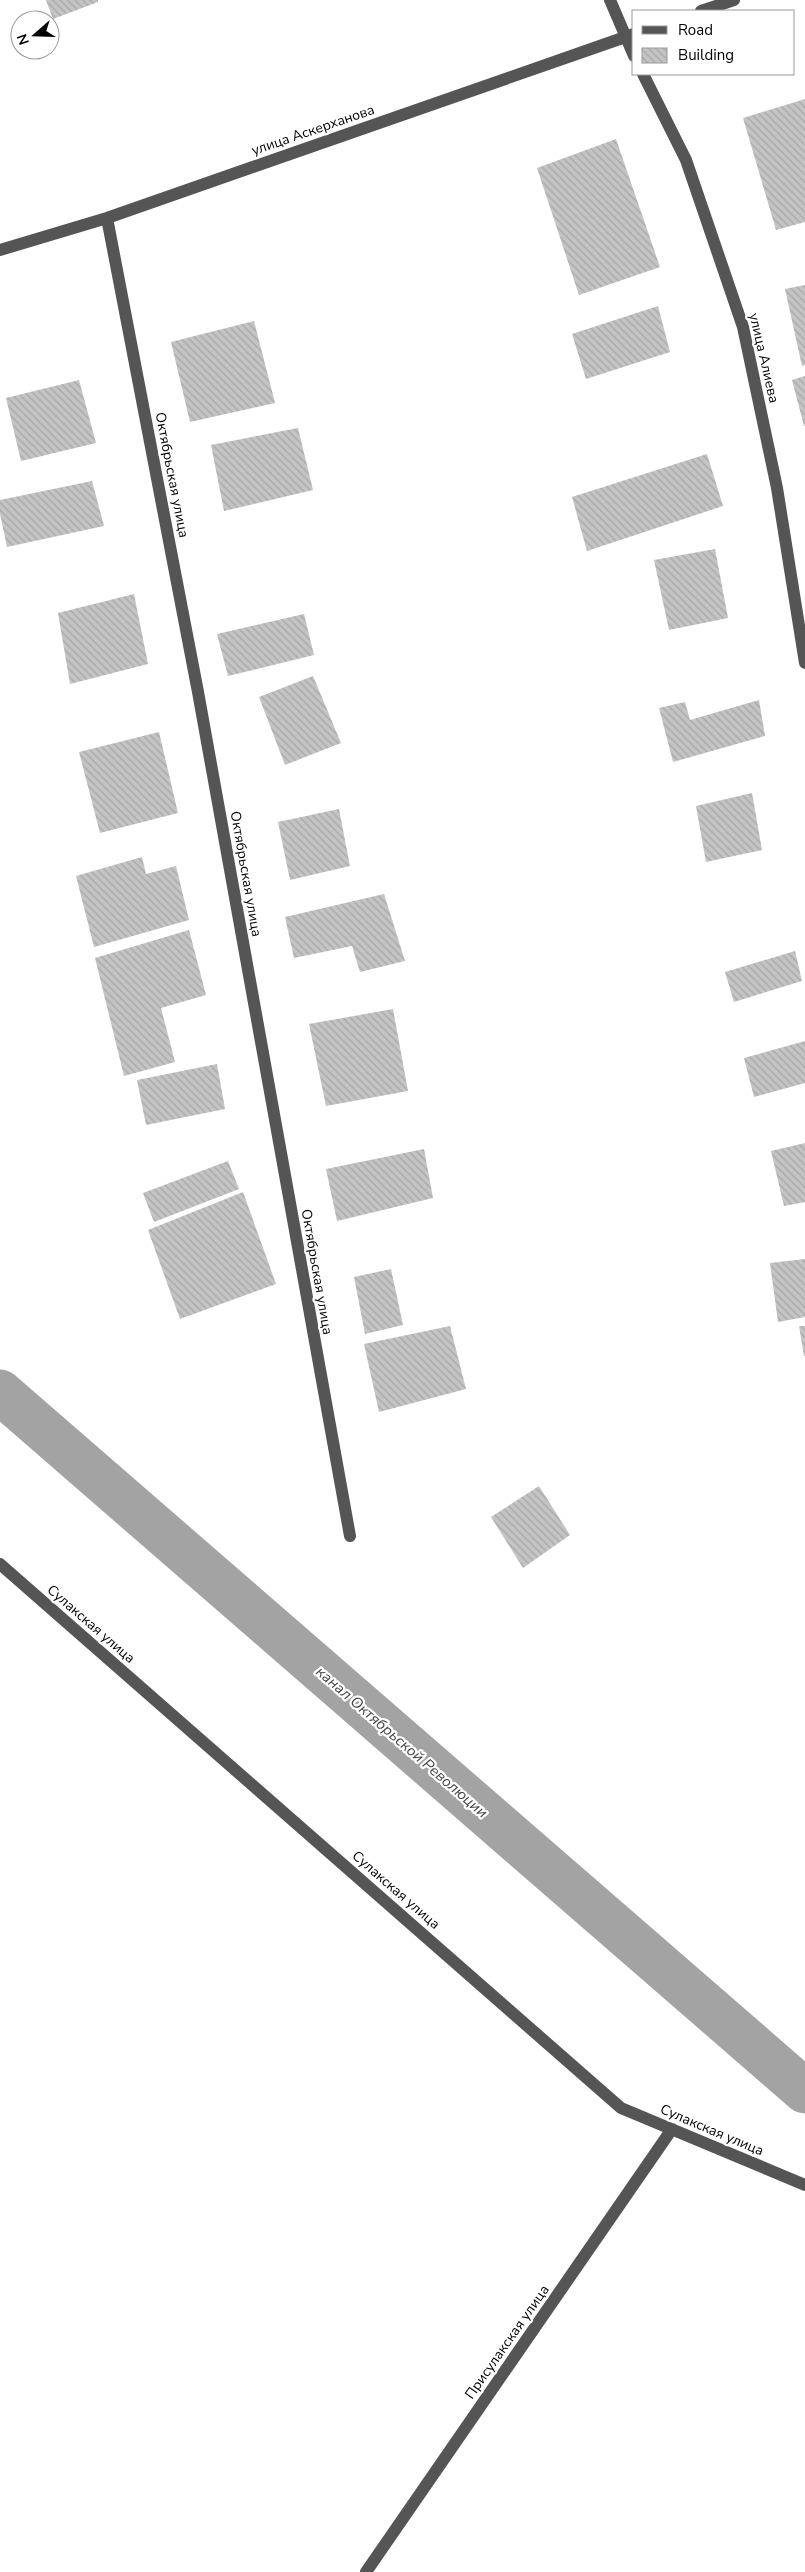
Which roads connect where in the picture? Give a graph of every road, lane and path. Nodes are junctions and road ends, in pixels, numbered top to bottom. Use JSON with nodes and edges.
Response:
{"nodes":[{"id":1,"x":610,"y":0,"type":"edge"},
{"id":2,"x":734,"y":0,"type":"edge"},
{"id":3,"x":703,"y":10,"type":"edge"},
{"id":4,"x":629,"y":35,"type":"edge"},
{"id":5,"x":632,"y":48,"type":"edge"},
{"id":6,"x":643,"y":75,"type":"edge"},
{"id":7,"x":108,"y":218,"type":"junction"},
{"id":8,"x":0,"y":250,"type":"edge"},
{"id":9,"x":805,"y":663,"type":"edge"},
{"id":10,"x":350,"y":1536,"type":"dead end"},
{"id":11,"x":0,"y":1564,"type":"edge"},
{"id":12,"x":672,"y":2129,"type":"junction"},
{"id":13,"x":805,"y":2186,"type":"edge"},
{"id":14,"x":366,"y":2572,"type":"edge"}],
"edges":[{"from":1,"to":4,"type":"street"},
{"from":2,"to":3,"type":"street"},
{"from":4,"to":5,"type":"street"},
{"from":4,"to":7,"type":"street","name":"улица Аскерханова"},
{"from":6,"to":9,"type":"street","name":"улица Алиева"},
{"from":7,"to":8,"type":"street","name":"улица Аскерханова"},
{"from":7,"to":10,"type":"street","name":"Октябрьская улица"},
{"from":11,"to":12,"type":"street","name":"Сулакская улица"},
{"from":12,"to":13,"type":"street","name":"Сулакская улица"},
{"from":12,"to":14,"type":"street","name":"Присулакская улица"}]}
